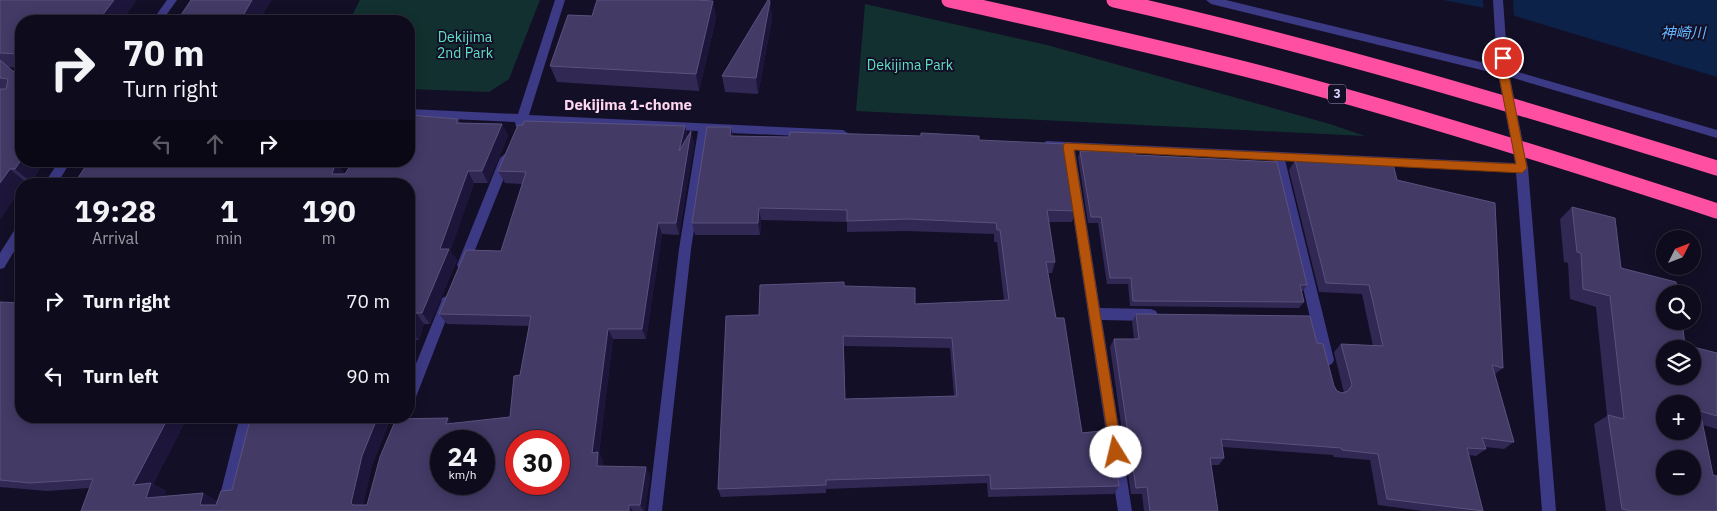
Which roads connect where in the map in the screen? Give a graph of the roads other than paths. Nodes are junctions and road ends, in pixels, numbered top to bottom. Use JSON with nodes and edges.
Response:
{"nodes":[{"id":1,"x":172,"y":0,"type":"edge"},
{"id":2,"x":560,"y":0,"type":"edge"},
{"id":3,"x":950,"y":0,"type":"edge"},
{"id":4,"x":1114,"y":0,"type":"edge"},
{"id":5,"x":1211,"y":0,"type":"edge"},
{"id":6,"x":1498,"y":0,"type":"edge"},
{"id":7,"x":161,"y":15,"type":"edge"},
{"id":8,"x":1503,"y":71,"type":"junction"},
{"id":9,"x":415,"y":113,"type":"edge"},
{"id":10,"x":522,"y":118,"type":"junction"},
{"id":11,"x":704,"y":127,"type":"junction"},
{"id":12,"x":852,"y":134,"type":"edge"},
{"id":13,"x":1717,"y":134,"type":"edge"},
{"id":14,"x":1039,"y":144,"type":"edge"},
{"id":15,"x":1068,"y":146,"type":"junction"},
{"id":16,"x":1278,"y":156,"type":"junction"},
{"id":17,"x":61,"y":167,"type":"edge"},
{"id":18,"x":1522,"y":168,"type":"junction"},
{"id":19,"x":1717,"y":168,"type":"edge"},
{"id":20,"x":54,"y":178,"type":"edge"},
{"id":21,"x":1717,"y":211,"type":"edge"},
{"id":22,"x":15,"y":240,"type":"edge"},
{"id":23,"x":0,"y":264,"type":"edge"},
{"id":24,"x":1094,"y":314,"type":"junction"},
{"id":25,"x":1162,"y":315,"type":"edge"},
{"id":26,"x":1330,"y":374,"type":"edge"},
{"id":27,"x":415,"y":382,"type":"edge"},
{"id":28,"x":245,"y":423,"type":"edge"},
{"id":29,"x":223,"y":511,"type":"edge"},
{"id":30,"x":655,"y":511,"type":"edge"},
{"id":31,"x":1125,"y":511,"type":"edge"},
{"id":32,"x":1549,"y":511,"type":"edge"}],
"edges":[{"from":1,"to":7,"type":"street"},
{"from":2,"to":10,"type":"street"},
{"from":3,"to":21,"type":"highway","number":"3","bridge":true},
{"from":4,"to":19,"type":"highway","bridge":true},
{"from":5,"to":8,"type":"street"},
{"from":6,"to":8,"type":"street"},
{"from":8,"to":13,"type":"street"},
{"from":8,"to":18,"type":"street"},
{"from":9,"to":10,"type":"street"},
{"from":10,"to":11,"type":"street"},
{"from":10,"to":27,"type":"street"},
{"from":11,"to":12,"type":"street"},
{"from":11,"to":30,"type":"street"},
{"from":14,"to":15,"type":"street"},
{"from":15,"to":16,"type":"street"},
{"from":15,"to":24,"type":"street"},
{"from":16,"to":18,"type":"street"},
{"from":16,"to":26,"type":"street"},
{"from":17,"to":20,"type":"street"},
{"from":18,"to":32,"type":"street"},
{"from":22,"to":23,"type":"street"},
{"from":24,"to":25,"type":"street"},
{"from":24,"to":31,"type":"street"},
{"from":28,"to":29,"type":"street"}]}
